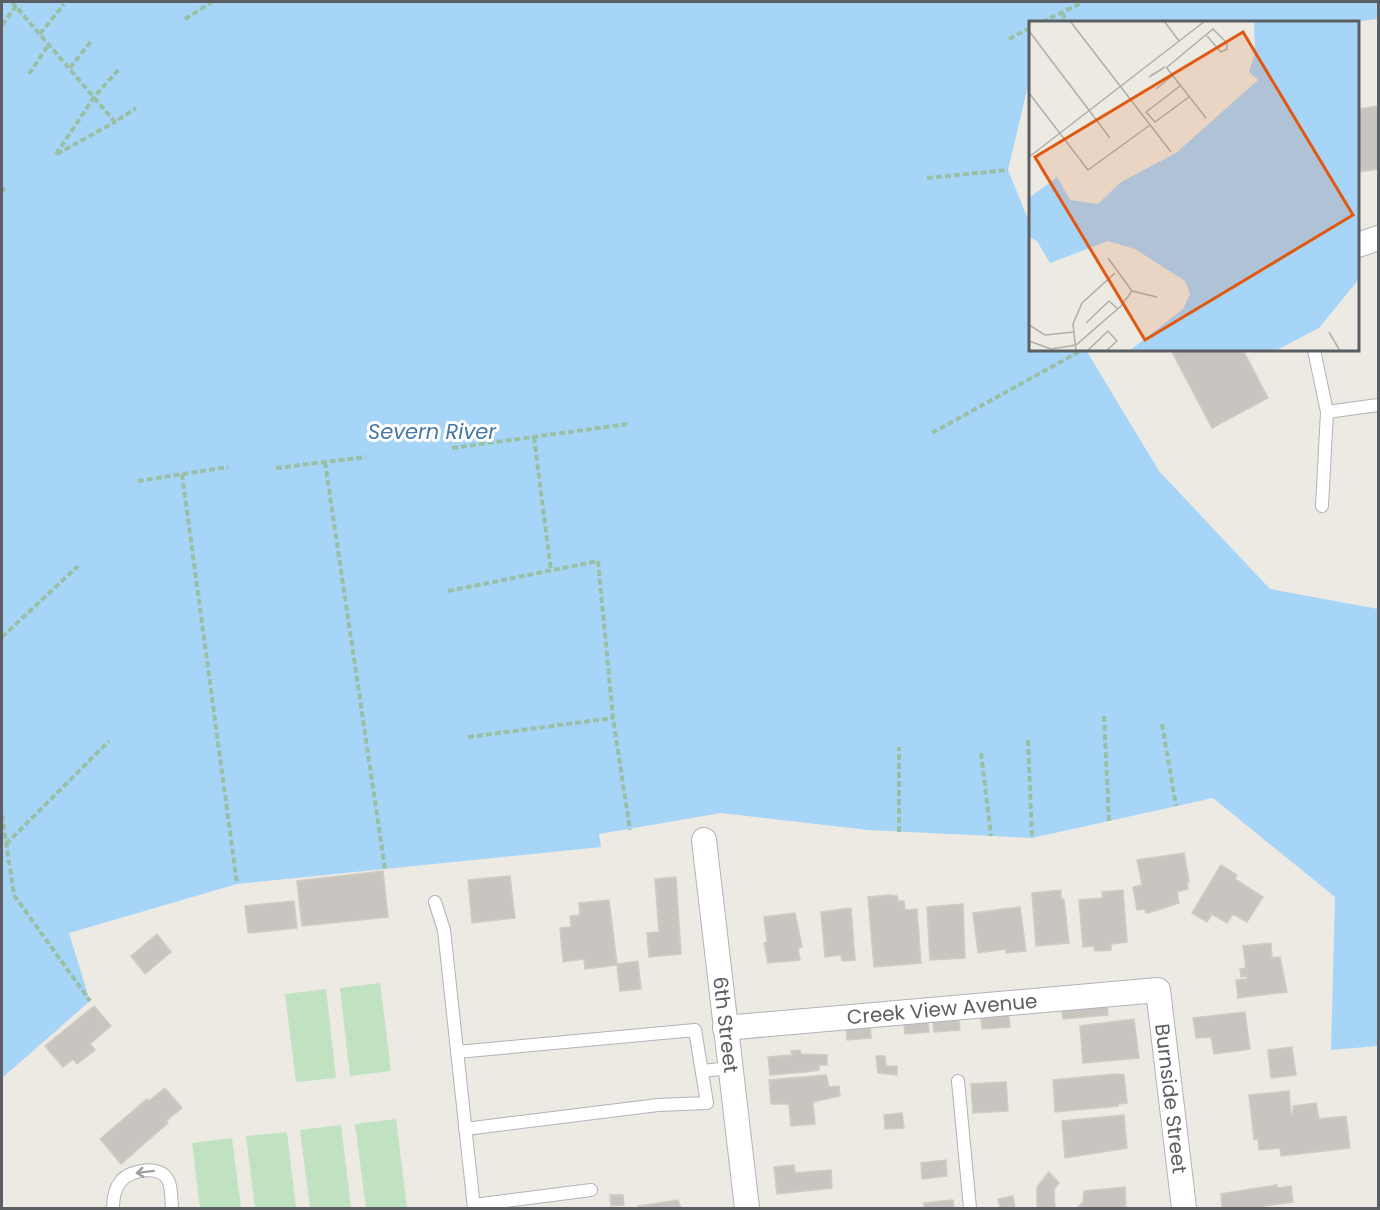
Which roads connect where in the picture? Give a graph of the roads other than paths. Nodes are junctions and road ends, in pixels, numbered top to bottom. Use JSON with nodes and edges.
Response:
{"nodes":[{"id":1,"x":1378,"y":238,"type":"edge"},
{"id":2,"x":1359,"y":245,"type":"edge"},
{"id":3,"x":1314,"y":351,"type":"edge"},
{"id":4,"x":1378,"y":405,"type":"edge"},
{"id":5,"x":1327,"y":412,"type":"junction"},
{"id":6,"x":1322,"y":506,"type":"dead end"},
{"id":7,"x":704,"y":840,"type":"dead end"},
{"id":8,"x":435,"y":902,"type":"dead end"},
{"id":9,"x":1158,"y":990,"type":"joint"},
{"id":10,"x":725,"y":1028,"type":"junction"},
{"id":11,"x":457,"y":1052,"type":"junction"},
{"id":12,"x":730,"y":1068,"type":"junction"},
{"id":13,"x":702,"y":1071,"type":"junction"},
{"id":14,"x":958,"y":1081,"type":"dead end"},
{"id":15,"x":465,"y":1129,"type":"junction"},
{"id":16,"x":591,"y":1190,"type":"dead end"},
{"id":17,"x":474,"y":1207,"type":"edge"},
{"id":18,"x":113,"y":1209,"type":"edge"},
{"id":19,"x":172,"y":1209,"type":"edge"},
{"id":20,"x":747,"y":1209,"type":"edge"},
{"id":21,"x":970,"y":1209,"type":"edge"},
{"id":22,"x":1184,"y":1209,"type":"edge"}],
"edges":[{"from":1,"to":2,"type":"street"},
{"from":3,"to":5,"type":"lane"},
{"from":4,"to":5,"type":"lane"},
{"from":5,"to":6,"type":"lane"},
{"from":7,"to":10,"type":"street","name":"6th Street"},
{"from":8,"to":11,"type":"lane"},
{"from":9,"to":10,"type":"street","name":"Creek View Avenue"},
{"from":9,"to":22,"type":"street","name":"Burnside Street"},
{"from":10,"to":12,"type":"street","name":"6th Street"},
{"from":11,"to":13,"type":"lane"},
{"from":11,"to":15,"type":"lane"},
{"from":12,"to":13,"type":"lane"},
{"from":12,"to":20,"type":"street","name":"6th Street"},
{"from":13,"to":15,"type":"lane"},
{"from":14,"to":21,"type":"lane"},
{"from":15,"to":17,"type":"lane"},
{"from":16,"to":17,"type":"lane"},
{"from":19,"to":18,"type":"lane","one_way":true}]}
